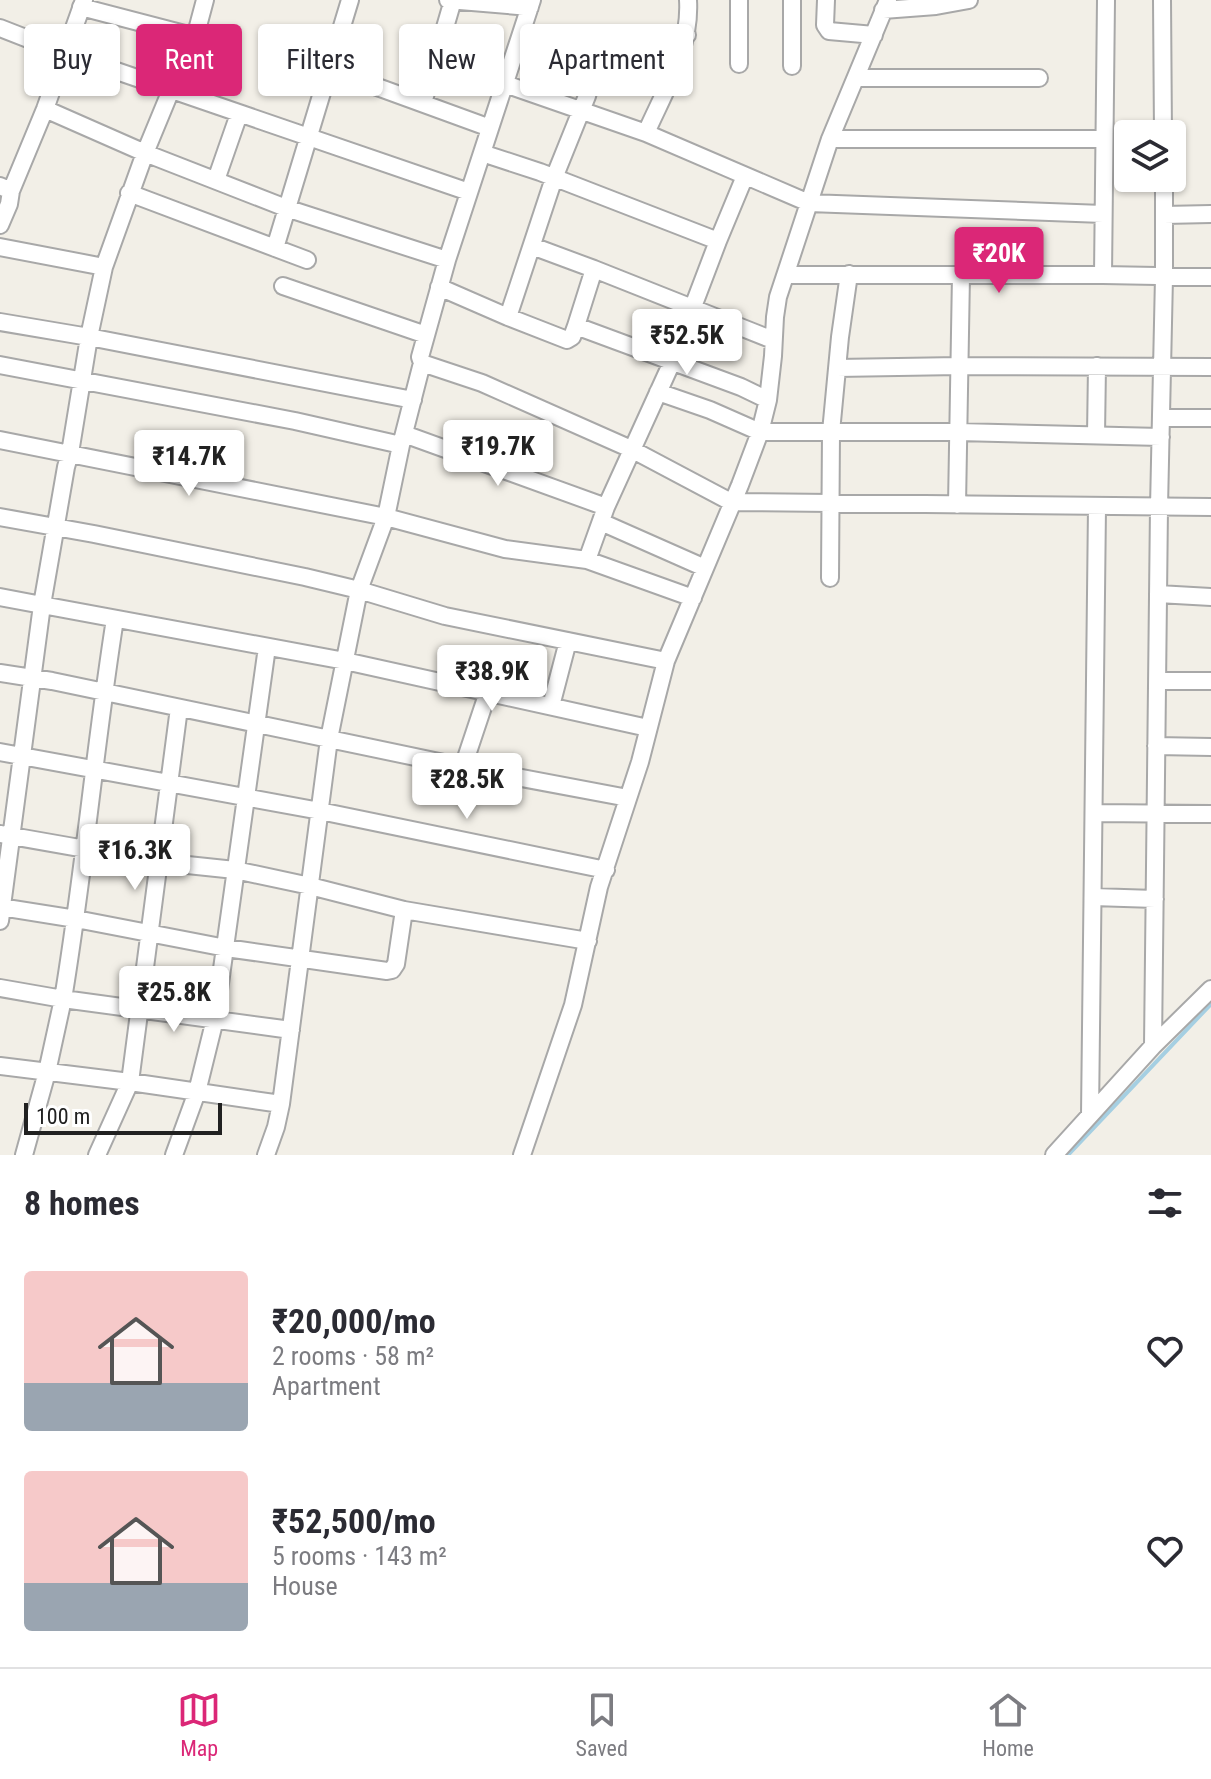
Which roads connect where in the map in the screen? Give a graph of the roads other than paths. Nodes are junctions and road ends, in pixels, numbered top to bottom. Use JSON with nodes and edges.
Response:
{"nodes":[{"id":1,"x":205,"y":0,"type":"edge"},
{"id":2,"x":350,"y":0,"type":"edge"},
{"id":3,"x":451,"y":0,"type":"edge"},
{"id":4,"x":688,"y":0,"type":"edge"},
{"id":5,"x":739,"y":0,"type":"edge"},
{"id":6,"x":792,"y":0,"type":"edge"},
{"id":7,"x":826,"y":0,"type":"edge"},
{"id":8,"x":969,"y":0,"type":"edge"},
{"id":9,"x":1106,"y":0,"type":"edge"},
{"id":10,"x":1162,"y":0,"type":"edge"},
{"id":11,"x":486,"y":2,"type":"edge"},
{"id":12,"x":83,"y":3,"type":"edge"},
{"id":13,"x":531,"y":3,"type":"edge"},
{"id":14,"x":885,"y":5,"type":"edge"},
{"id":15,"x":75,"y":24,"type":"edge"},
{"id":16,"x":153,"y":24,"type":"edge"},
{"id":17,"x":199,"y":24,"type":"edge"},
{"id":18,"x":342,"y":24,"type":"edge"},
{"id":19,"x":687,"y":24,"type":"edge"},
{"id":20,"x":0,"y":28,"type":"edge"},
{"id":21,"x":874,"y":35,"type":"junction"},
{"id":22,"x":24,"y":37,"type":"edge"},
{"id":23,"x":739,"y":64,"type":"dead end"},
{"id":24,"x":792,"y":66,"type":"dead end"},
{"id":25,"x":856,"y":78,"type":"junction"},
{"id":26,"x":1039,"y":78,"type":"dead end"},
{"id":27,"x":505,"y":84,"type":"junction"},
{"id":28,"x":383,"y":89,"type":"edge"},
{"id":29,"x":49,"y":96,"type":"edge"},
{"id":30,"x":169,"y":96,"type":"edge"},
{"id":31,"x":188,"y":96,"type":"edge"},
{"id":32,"x":320,"y":96,"type":"edge"},
{"id":33,"x":586,"y":96,"type":"edge"},
{"id":34,"x":663,"y":96,"type":"edge"},
{"id":35,"x":423,"y":103,"type":"junction"},
{"id":36,"x":45,"y":109,"type":"junction"},
{"id":37,"x":582,"y":110,"type":"junction"},
{"id":38,"x":239,"y":114,"type":"junction"},
{"id":39,"x":1163,"y":120,"type":"edge"},
{"id":40,"x":490,"y":128,"type":"junction"},
{"id":41,"x":646,"y":133,"type":"junction"},
{"id":42,"x":308,"y":138,"type":"junction"},
{"id":43,"x":830,"y":139,"type":"junction"},
{"id":44,"x":1103,"y":139,"type":"junction"},
{"id":45,"x":145,"y":153,"type":"junction"},
{"id":46,"x":482,"y":153,"type":"junction"},
{"id":47,"x":745,"y":176,"type":"junction"},
{"id":48,"x":554,"y":178,"type":"junction"},
{"id":49,"x":216,"y":180,"type":"junction"},
{"id":50,"x":5,"y":188,"type":"edge"},
{"id":51,"x":469,"y":192,"type":"junction"},
{"id":52,"x":1164,"y":192,"type":"edge"},
{"id":53,"x":129,"y":193,"type":"junction"},
{"id":54,"x":809,"y":203,"type":"junction"},
{"id":55,"x":286,"y":208,"type":"junction"},
{"id":56,"x":1103,"y":214,"type":"junction"},
{"id":57,"x":1211,"y":214,"type":"edge"},
{"id":58,"x":1164,"y":215,"type":"junction"},
{"id":59,"x":0,"y":225,"type":"edge"},
{"id":60,"x":718,"y":241,"type":"junction"},
{"id":61,"x":532,"y":246,"type":"junction"},
{"id":62,"x":0,"y":247,"type":"edge"},
{"id":63,"x":275,"y":248,"type":"junction"},
{"id":64,"x":307,"y":260,"type":"dead end"},
{"id":65,"x":447,"y":260,"type":"junction"},
{"id":66,"x":104,"y":267,"type":"junction"},
{"id":67,"x":594,"y":269,"type":"junction"},
{"id":68,"x":849,"y":274,"type":"junction"},
{"id":69,"x":787,"y":275,"type":"junction"},
{"id":70,"x":961,"y":275,"type":"junction"},
{"id":71,"x":1103,"y":275,"type":"junction"},
{"id":72,"x":1164,"y":277,"type":"junction"},
{"id":73,"x":1211,"y":277,"type":"edge"},
{"id":74,"x":283,"y":286,"type":"dead end"},
{"id":75,"x":439,"y":287,"type":"junction"},
{"id":76,"x":693,"y":308,"type":"junction"},
{"id":77,"x":508,"y":317,"type":"junction"},
{"id":78,"x":0,"y":322,"type":"edge"},
{"id":79,"x":576,"y":326,"type":"junction"},
{"id":80,"x":426,"y":335,"type":"junction"},
{"id":81,"x":89,"y":337,"type":"junction"},
{"id":82,"x":773,"y":340,"type":"junction"},
{"id":83,"x":672,"y":362,"type":"junction"},
{"id":84,"x":422,"y":363,"type":"junction"},
{"id":85,"x":0,"y":365,"type":"edge"},
{"id":86,"x":959,"y":366,"type":"junction"},
{"id":87,"x":1097,"y":366,"type":"junction"},
{"id":88,"x":1162,"y":367,"type":"junction"},
{"id":89,"x":1211,"y":367,"type":"edge"},
{"id":90,"x":837,"y":368,"type":"junction"},
{"id":91,"x":81,"y":381,"type":"junction"},
{"id":92,"x":658,"y":392,"type":"junction"},
{"id":93,"x":413,"y":400,"type":"junction"},
{"id":94,"x":768,"y":400,"type":"junction"},
{"id":95,"x":1161,"y":418,"type":"junction"},
{"id":96,"x":1211,"y":418,"type":"edge"},
{"id":97,"x":760,"y":432,"type":"junction"},
{"id":98,"x":831,"y":432,"type":"junction"},
{"id":99,"x":958,"y":432,"type":"junction"},
{"id":100,"x":1096,"y":435,"type":"junction"},
{"id":101,"x":1161,"y":437,"type":"junction"},
{"id":102,"x":0,"y":440,"type":"edge"},
{"id":103,"x":402,"y":440,"type":"junction"},
{"id":104,"x":631,"y":449,"type":"junction"},
{"id":105,"x":70,"y":453,"type":"junction"},
{"id":106,"x":731,"y":502,"type":"junction"},
{"id":107,"x":831,"y":504,"type":"junction"},
{"id":108,"x":957,"y":505,"type":"junction"},
{"id":109,"x":1097,"y":507,"type":"junction"},
{"id":110,"x":1159,"y":507,"type":"junction"},
{"id":111,"x":1211,"y":507,"type":"edge"},
{"id":112,"x":603,"y":514,"type":"junction"},
{"id":113,"x":0,"y":517,"type":"edge"},
{"id":114,"x":386,"y":517,"type":"junction"},
{"id":115,"x":55,"y":527,"type":"junction"},
{"id":116,"x":587,"y":560,"type":"junction"},
{"id":117,"x":705,"y":568,"type":"junction"},
{"id":118,"x":830,"y":578,"type":"dead end"},
{"id":119,"x":359,"y":590,"type":"junction"},
{"id":120,"x":1158,"y":594,"type":"junction"},
{"id":121,"x":0,"y":597,"type":"edge"},
{"id":122,"x":1211,"y":597,"type":"edge"},
{"id":123,"x":693,"y":598,"type":"junction"},
{"id":124,"x":42,"y":605,"type":"junction"},
{"id":125,"x":115,"y":619,"type":"junction"},
{"id":126,"x":568,"y":641,"type":"junction"},
{"id":127,"x":267,"y":647,"type":"junction"},
{"id":128,"x":345,"y":661,"type":"junction"},
{"id":129,"x":666,"y":661,"type":"junction"},
{"id":130,"x":0,"y":673,"type":"edge"},
{"id":131,"x":32,"y":678,"type":"junction"},
{"id":132,"x":1157,"y":681,"type":"junction"},
{"id":133,"x":1211,"y":681,"type":"edge"},
{"id":134,"x":104,"y":692,"type":"junction"},
{"id":135,"x":488,"y":692,"type":"junction"},
{"id":136,"x":551,"y":706,"type":"junction"},
{"id":137,"x":179,"y":708,"type":"junction"},
{"id":138,"x":257,"y":724,"type":"junction"},
{"id":139,"x":648,"y":728,"type":"junction"},
{"id":140,"x":329,"y":739,"type":"junction"},
{"id":141,"x":1156,"y":746,"type":"junction"},
{"id":142,"x":1211,"y":747,"type":"edge"},
{"id":143,"x":0,"y":752,"type":"edge"},
{"id":144,"x":22,"y":757,"type":"junction"},
{"id":145,"x":463,"y":767,"type":"junction"},
{"id":146,"x":94,"y":770,"type":"junction"},
{"id":147,"x":169,"y":783,"type":"junction"},
{"id":148,"x":246,"y":797,"type":"junction"},
{"id":149,"x":628,"y":798,"type":"junction"},
{"id":150,"x":320,"y":811,"type":"junction"},
{"id":151,"x":1094,"y":813,"type":"junction"},
{"id":152,"x":1156,"y":814,"type":"junction"},
{"id":153,"x":1211,"y":814,"type":"edge"},
{"id":154,"x":6,"y":835,"type":"edge"},
{"id":155,"x":85,"y":849,"type":"junction"},
{"id":156,"x":159,"y":862,"type":"junction"},
{"id":157,"x":235,"y":870,"type":"junction"},
{"id":158,"x":606,"y":870,"type":"junction"},
{"id":159,"x":310,"y":886,"type":"junction"},
{"id":160,"x":1093,"y":897,"type":"junction"},
{"id":161,"x":1155,"y":899,"type":"junction"},
{"id":162,"x":404,"y":910,"type":"junction"},
{"id":163,"x":1,"y":912,"type":"edge"},
{"id":164,"x":76,"y":919,"type":"junction"},
{"id":165,"x":150,"y":933,"type":"junction"},
{"id":166,"x":588,"y":941,"type":"junction"},
{"id":167,"x":226,"y":948,"type":"junction"},
{"id":168,"x":299,"y":960,"type":"junction"},
{"id":169,"x":0,"y":988,"type":"edge"},
{"id":170,"x":1211,"y":989,"type":"edge"},
{"id":171,"x":63,"y":999,"type":"junction"},
{"id":172,"x":139,"y":1008,"type":"junction"},
{"id":173,"x":215,"y":1019,"type":"junction"},
{"id":174,"x":291,"y":1030,"type":"junction"},
{"id":175,"x":1153,"y":1046,"type":"junction"},
{"id":176,"x":0,"y":1066,"type":"edge"},
{"id":177,"x":47,"y":1072,"type":"junction"},
{"id":178,"x":130,"y":1082,"type":"junction"},
{"id":179,"x":197,"y":1092,"type":"junction"},
{"id":180,"x":281,"y":1104,"type":"junction"},
{"id":181,"x":1090,"y":1115,"type":"junction"},
{"id":182,"x":24,"y":1155,"type":"edge"},
{"id":183,"x":97,"y":1155,"type":"edge"},
{"id":184,"x":174,"y":1155,"type":"edge"},
{"id":185,"x":266,"y":1155,"type":"edge"},
{"id":186,"x":522,"y":1155,"type":"edge"},
{"id":187,"x":1054,"y":1155,"type":"edge"}],
"edges":[{"from":1,"to":17,"type":"street"},
{"from":2,"to":18,"type":"street"},
{"from":3,"to":11,"type":"street"},
{"from":3,"to":35,"type":"street"},
{"from":4,"to":19,"type":"street"},
{"from":5,"to":23,"type":"street"},
{"from":6,"to":24,"type":"street"},
{"from":7,"to":21,"type":"street"},
{"from":8,"to":14,"type":"street"},
{"from":9,"to":44,"type":"street"},
{"from":10,"to":39,"type":"street"},
{"from":11,"to":13,"type":"street"},
{"from":12,"to":15,"type":"street"},
{"from":12,"to":16,"type":"street"},
{"from":13,"to":27,"type":"street"},
{"from":14,"to":21,"type":"street"},
{"from":20,"to":22,"type":"street"},
{"from":21,"to":25,"type":"street"},
{"from":25,"to":26,"type":"street"},
{"from":25,"to":43,"type":"street"},
{"from":27,"to":37,"type":"street"},
{"from":27,"to":40,"type":"street"},
{"from":28,"to":35,"type":"street"},
{"from":29,"to":36,"type":"street"},
{"from":30,"to":45,"type":"street"},
{"from":31,"to":38,"type":"street"},
{"from":32,"to":42,"type":"street"},
{"from":33,"to":37,"type":"street"},
{"from":34,"to":41,"type":"street"},
{"from":35,"to":40,"type":"street"},
{"from":36,"to":45,"type":"street"},
{"from":36,"to":50,"type":"street"},
{"from":37,"to":41,"type":"street"},
{"from":37,"to":48,"type":"street"},
{"from":38,"to":42,"type":"street"},
{"from":38,"to":49,"type":"street"},
{"from":40,"to":46,"type":"street"},
{"from":41,"to":47,"type":"street"},
{"from":42,"to":51,"type":"street"},
{"from":42,"to":55,"type":"street"},
{"from":43,"to":44,"type":"street"},
{"from":43,"to":54,"type":"street"},
{"from":44,"to":56,"type":"street"},
{"from":45,"to":49,"type":"street"},
{"from":45,"to":53,"type":"street"},
{"from":46,"to":48,"type":"street"},
{"from":46,"to":51,"type":"street"},
{"from":47,"to":54,"type":"street"},
{"from":47,"to":60,"type":"street"},
{"from":48,"to":60,"type":"street"},
{"from":48,"to":61,"type":"street"},
{"from":49,"to":55,"type":"street"},
{"from":50,"to":59,"type":"street"},
{"from":51,"to":65,"type":"street"},
{"from":52,"to":58,"type":"street"},
{"from":53,"to":63,"type":"street"},
{"from":53,"to":66,"type":"street"},
{"from":54,"to":56,"type":"street"},
{"from":54,"to":69,"type":"street"},
{"from":55,"to":63,"type":"street"},
{"from":55,"to":65,"type":"street"},
{"from":56,"to":71,"type":"street"},
{"from":57,"to":58,"type":"street"},
{"from":58,"to":72,"type":"street"},
{"from":60,"to":76,"type":"street"},
{"from":61,"to":67,"type":"street"},
{"from":61,"to":77,"type":"street"},
{"from":62,"to":66,"type":"street"},
{"from":63,"to":64,"type":"street"},
{"from":65,"to":75,"type":"street"},
{"from":66,"to":81,"type":"street"},
{"from":67,"to":76,"type":"street"},
{"from":67,"to":79,"type":"street"},
{"from":68,"to":69,"type":"street"},
{"from":68,"to":70,"type":"street"},
{"from":68,"to":90,"type":"street"},
{"from":69,"to":82,"type":"street"},
{"from":70,"to":71,"type":"street"},
{"from":70,"to":86,"type":"street"},
{"from":71,"to":72,"type":"street"},
{"from":72,"to":73,"type":"street"},
{"from":72,"to":88,"type":"street"},
{"from":74,"to":80,"type":"street"},
{"from":75,"to":77,"type":"street"},
{"from":75,"to":80,"type":"street"},
{"from":76,"to":82,"type":"street"},
{"from":76,"to":83,"type":"street"},
{"from":77,"to":79,"type":"street"},
{"from":78,"to":81,"type":"street"},
{"from":79,"to":83,"type":"street"},
{"from":80,"to":84,"type":"street"},
{"from":81,"to":91,"type":"street"},
{"from":81,"to":93,"type":"street"},
{"from":82,"to":94,"type":"street"},
{"from":83,"to":92,"type":"street"},
{"from":83,"to":94,"type":"street"},
{"from":84,"to":93,"type":"street"},
{"from":84,"to":104,"type":"street"},
{"from":85,"to":91,"type":"street"},
{"from":86,"to":87,"type":"street"},
{"from":86,"to":90,"type":"street"},
{"from":86,"to":99,"type":"street"},
{"from":87,"to":88,"type":"street"},
{"from":87,"to":100,"type":"street"},
{"from":88,"to":89,"type":"street"},
{"from":88,"to":95,"type":"street"},
{"from":90,"to":98,"type":"street"},
{"from":91,"to":103,"type":"street"},
{"from":91,"to":105,"type":"street"},
{"from":92,"to":97,"type":"street"},
{"from":92,"to":104,"type":"street"},
{"from":93,"to":103,"type":"street"},
{"from":94,"to":97,"type":"street"},
{"from":95,"to":96,"type":"street"},
{"from":95,"to":101,"type":"street"},
{"from":97,"to":98,"type":"street"},
{"from":97,"to":106,"type":"street"},
{"from":98,"to":99,"type":"street"},
{"from":98,"to":107,"type":"street"},
{"from":99,"to":100,"type":"street"},
{"from":99,"to":108,"type":"street"},
{"from":100,"to":101,"type":"street"},
{"from":101,"to":110,"type":"street"},
{"from":102,"to":105,"type":"street"},
{"from":103,"to":112,"type":"street"},
{"from":103,"to":114,"type":"street"},
{"from":104,"to":106,"type":"street"},
{"from":104,"to":112,"type":"street"},
{"from":105,"to":114,"type":"street"},
{"from":105,"to":115,"type":"street"},
{"from":106,"to":107,"type":"street"},
{"from":106,"to":117,"type":"street"},
{"from":107,"to":108,"type":"street"},
{"from":107,"to":118,"type":"street"},
{"from":108,"to":109,"type":"street"},
{"from":109,"to":110,"type":"street"},
{"from":109,"to":151,"type":"street"},
{"from":110,"to":111,"type":"street"},
{"from":110,"to":120,"type":"street"},
{"from":112,"to":116,"type":"street"},
{"from":112,"to":117,"type":"street"},
{"from":113,"to":115,"type":"street"},
{"from":114,"to":116,"type":"street"},
{"from":114,"to":119,"type":"street"},
{"from":115,"to":119,"type":"street"},
{"from":115,"to":124,"type":"street"},
{"from":116,"to":123,"type":"street"},
{"from":117,"to":123,"type":"street"},
{"from":119,"to":126,"type":"street"},
{"from":119,"to":128,"type":"street"},
{"from":120,"to":122,"type":"street"},
{"from":120,"to":132,"type":"street"},
{"from":121,"to":124,"type":"street"},
{"from":123,"to":129,"type":"street"},
{"from":124,"to":125,"type":"street"},
{"from":124,"to":131,"type":"street"},
{"from":125,"to":127,"type":"street"},
{"from":125,"to":134,"type":"street"},
{"from":126,"to":129,"type":"street"},
{"from":126,"to":136,"type":"street"},
{"from":127,"to":128,"type":"street"},
{"from":127,"to":138,"type":"street"},
{"from":128,"to":135,"type":"street"},
{"from":128,"to":140,"type":"street"},
{"from":129,"to":139,"type":"street"},
{"from":130,"to":131,"type":"street"},
{"from":131,"to":134,"type":"street"},
{"from":131,"to":144,"type":"street"},
{"from":132,"to":133,"type":"street"},
{"from":132,"to":141,"type":"street"},
{"from":134,"to":137,"type":"street"},
{"from":134,"to":146,"type":"street"},
{"from":135,"to":136,"type":"street"},
{"from":135,"to":145,"type":"street"},
{"from":136,"to":139,"type":"street"},
{"from":137,"to":138,"type":"street"},
{"from":137,"to":147,"type":"street"},
{"from":138,"to":140,"type":"street"},
{"from":138,"to":148,"type":"street"},
{"from":139,"to":149,"type":"street"},
{"from":140,"to":145,"type":"street"},
{"from":140,"to":150,"type":"street"},
{"from":141,"to":142,"type":"street"},
{"from":141,"to":152,"type":"street"},
{"from":143,"to":144,"type":"street"},
{"from":144,"to":146,"type":"street"},
{"from":144,"to":154,"type":"street"},
{"from":145,"to":149,"type":"street"},
{"from":146,"to":147,"type":"street"},
{"from":146,"to":155,"type":"street"},
{"from":147,"to":148,"type":"street"},
{"from":147,"to":156,"type":"street"},
{"from":148,"to":150,"type":"street"},
{"from":148,"to":157,"type":"street"},
{"from":149,"to":158,"type":"street"},
{"from":150,"to":158,"type":"street"},
{"from":150,"to":159,"type":"street"},
{"from":151,"to":152,"type":"street"},
{"from":151,"to":160,"type":"street"},
{"from":152,"to":153,"type":"street"},
{"from":152,"to":161,"type":"street"},
{"from":154,"to":155,"type":"street"},
{"from":154,"to":163,"type":"street"},
{"from":155,"to":156,"type":"street"},
{"from":155,"to":164,"type":"street"},
{"from":156,"to":157,"type":"street"},
{"from":156,"to":165,"type":"street"},
{"from":157,"to":159,"type":"street"},
{"from":157,"to":167,"type":"street"},
{"from":158,"to":166,"type":"street"},
{"from":159,"to":162,"type":"street"},
{"from":159,"to":168,"type":"street"},
{"from":160,"to":161,"type":"street"},
{"from":160,"to":181,"type":"street"},
{"from":161,"to":175,"type":"street"},
{"from":162,"to":166,"type":"street"},
{"from":162,"to":168,"type":"street"},
{"from":163,"to":164,"type":"street"},
{"from":164,"to":165,"type":"street"},
{"from":164,"to":171,"type":"street"},
{"from":165,"to":167,"type":"street"},
{"from":165,"to":172,"type":"street"},
{"from":166,"to":186,"type":"street"},
{"from":167,"to":168,"type":"street"},
{"from":167,"to":173,"type":"street"},
{"from":168,"to":174,"type":"street"},
{"from":169,"to":171,"type":"street"},
{"from":170,"to":175,"type":"street"},
{"from":171,"to":172,"type":"street"},
{"from":171,"to":177,"type":"street"},
{"from":172,"to":173,"type":"street"},
{"from":172,"to":178,"type":"street"},
{"from":173,"to":174,"type":"street"},
{"from":173,"to":179,"type":"street"},
{"from":174,"to":180,"type":"street"},
{"from":175,"to":181,"type":"street"},
{"from":176,"to":177,"type":"street"},
{"from":177,"to":178,"type":"street"},
{"from":177,"to":182,"type":"street"},
{"from":178,"to":179,"type":"street"},
{"from":178,"to":183,"type":"street"},
{"from":179,"to":180,"type":"street"},
{"from":179,"to":184,"type":"street"},
{"from":180,"to":185,"type":"street"},
{"from":181,"to":187,"type":"street"}]}
